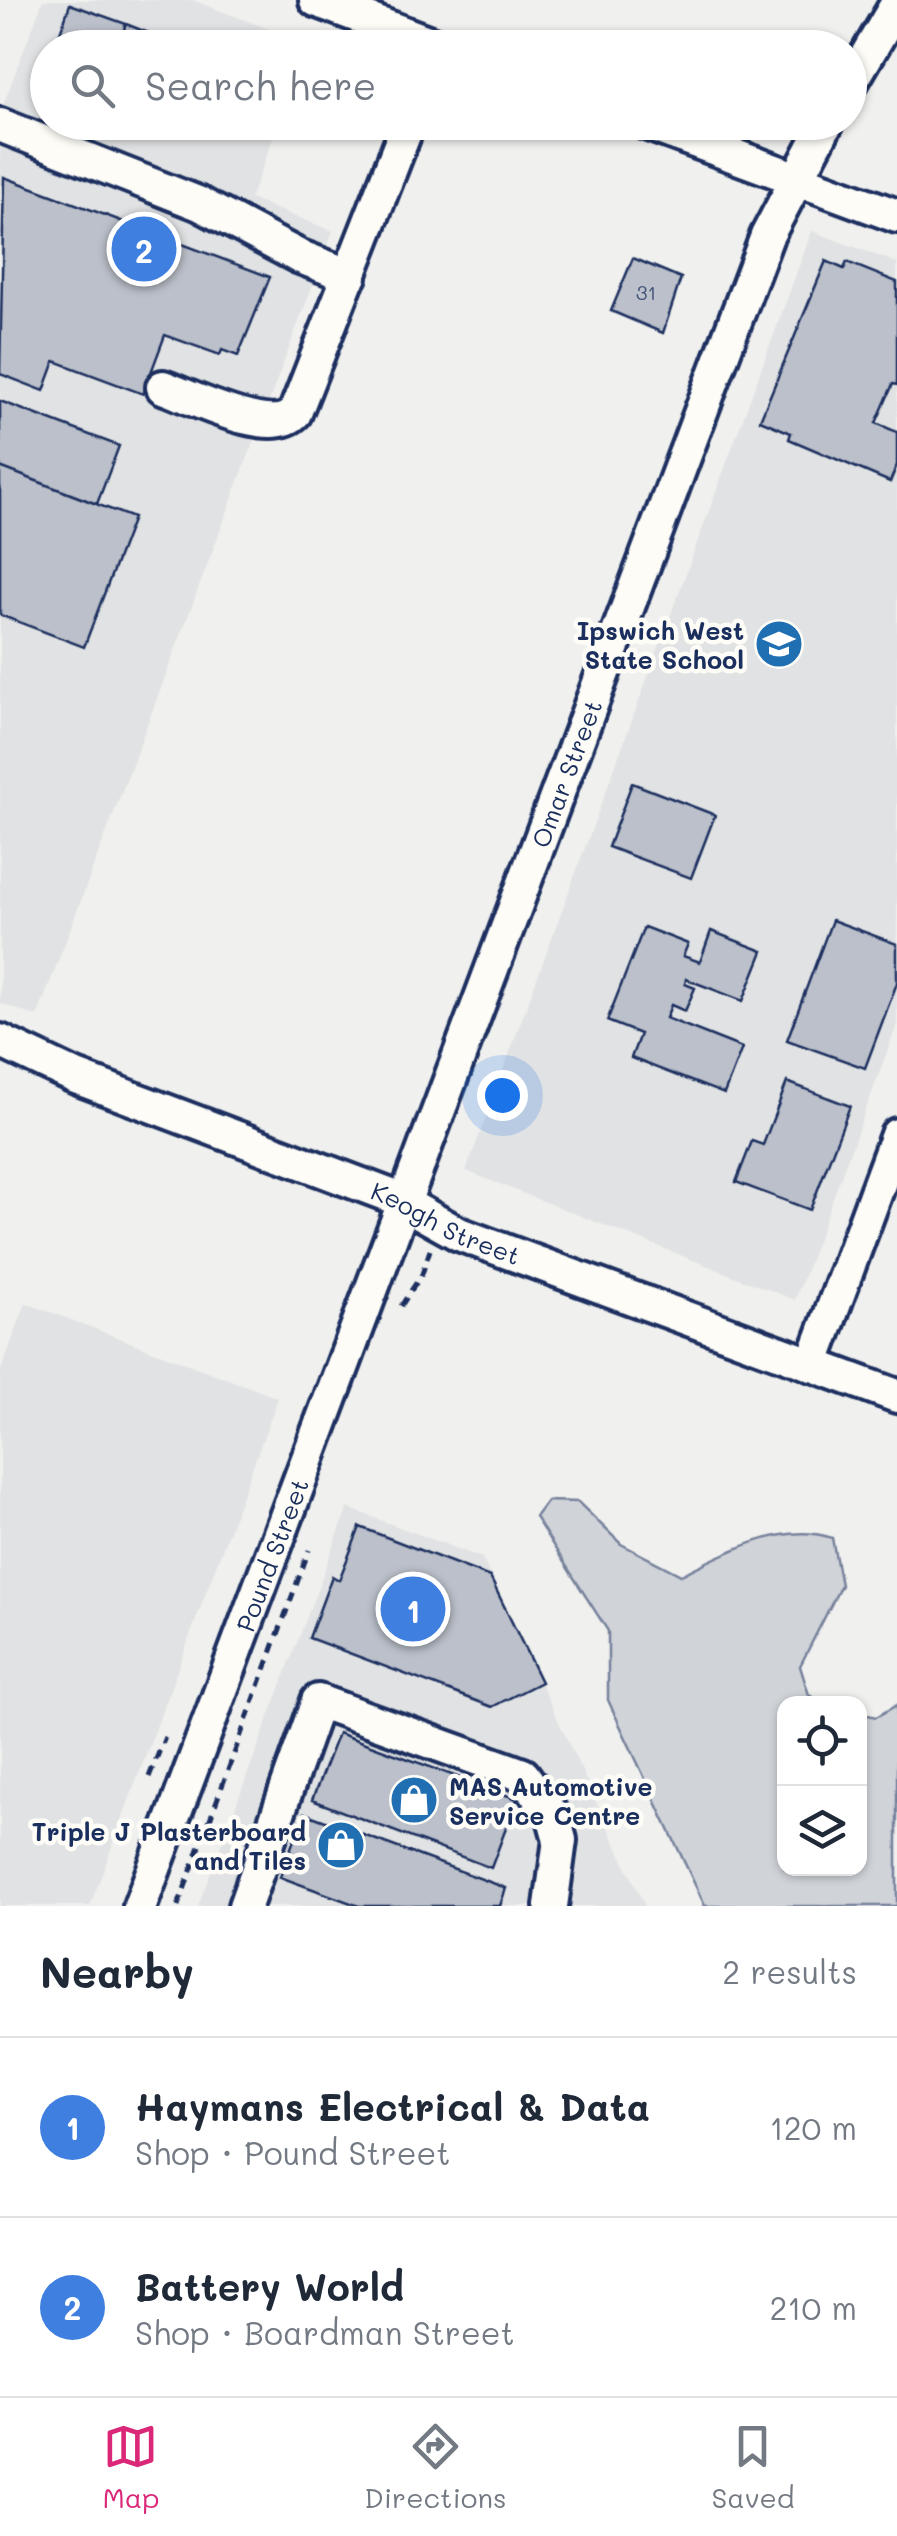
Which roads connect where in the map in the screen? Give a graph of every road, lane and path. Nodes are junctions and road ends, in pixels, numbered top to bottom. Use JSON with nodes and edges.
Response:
{"nodes":[{"id":1,"x":316,"y":0,"type":"edge"},
{"id":2,"x":897,"y":4,"type":"edge"},
{"id":3,"x":395,"y":30,"type":"edge"},
{"id":4,"x":867,"y":55,"type":"edge"},
{"id":5,"x":0,"y":124,"type":"edge"},
{"id":6,"x":30,"y":136,"type":"edge"},
{"id":7,"x":40,"y":140,"type":"edge"},
{"id":8,"x":402,"y":140,"type":"edge"},
{"id":9,"x":691,"y":140,"type":"edge"},
{"id":10,"x":817,"y":140,"type":"edge"},
{"id":11,"x":794,"y":179,"type":"junction"},
{"id":12,"x":897,"y":216,"type":"edge"},
{"id":13,"x":350,"y":276,"type":"junction"},
{"id":14,"x":163,"y":387,"type":"dead end"},
{"id":15,"x":0,"y":1041,"type":"edge"},
{"id":16,"x":897,"y":1135,"type":"edge"},
{"id":17,"x":406,"y":1206,"type":"junction"},
{"id":18,"x":812,"y":1365,"type":"junction"},
{"id":19,"x":897,"y":1396,"type":"edge"},
{"id":20,"x":165,"y":1738,"type":"dead end"},
{"id":21,"x":150,"y":1777,"type":"dead end"},
{"id":22,"x":140,"y":1906,"type":"edge"},
{"id":23,"x":245,"y":1906,"type":"edge"},
{"id":24,"x":552,"y":1906,"type":"edge"}],
"edges":[{"from":1,"to":3,"type":"street"},
{"from":2,"to":4,"type":"street"},
{"from":5,"to":6,"type":"street"},
{"from":7,"to":13,"type":"street"},
{"from":8,"to":13,"type":"street"},
{"from":9,"to":11,"type":"street"},
{"from":10,"to":11,"type":"street","name":"Omar Street"},
{"from":11,"to":12,"type":"street"},
{"from":11,"to":17,"type":"street","name":"Omar Street"},
{"from":13,"to":14,"type":"street"},
{"from":15,"to":17,"type":"street","name":"Keogh Street"},
{"from":16,"to":18,"type":"street"},
{"from":17,"to":18,"type":"street","name":"Keogh Street"},
{"from":17,"to":22,"type":"street","name":"Pound Street"},
{"from":18,"to":19,"type":"street","name":"Keogh Street"},
{"from":20,"to":21,"type":"path"},
{"from":23,"to":24,"type":"street"}]}
